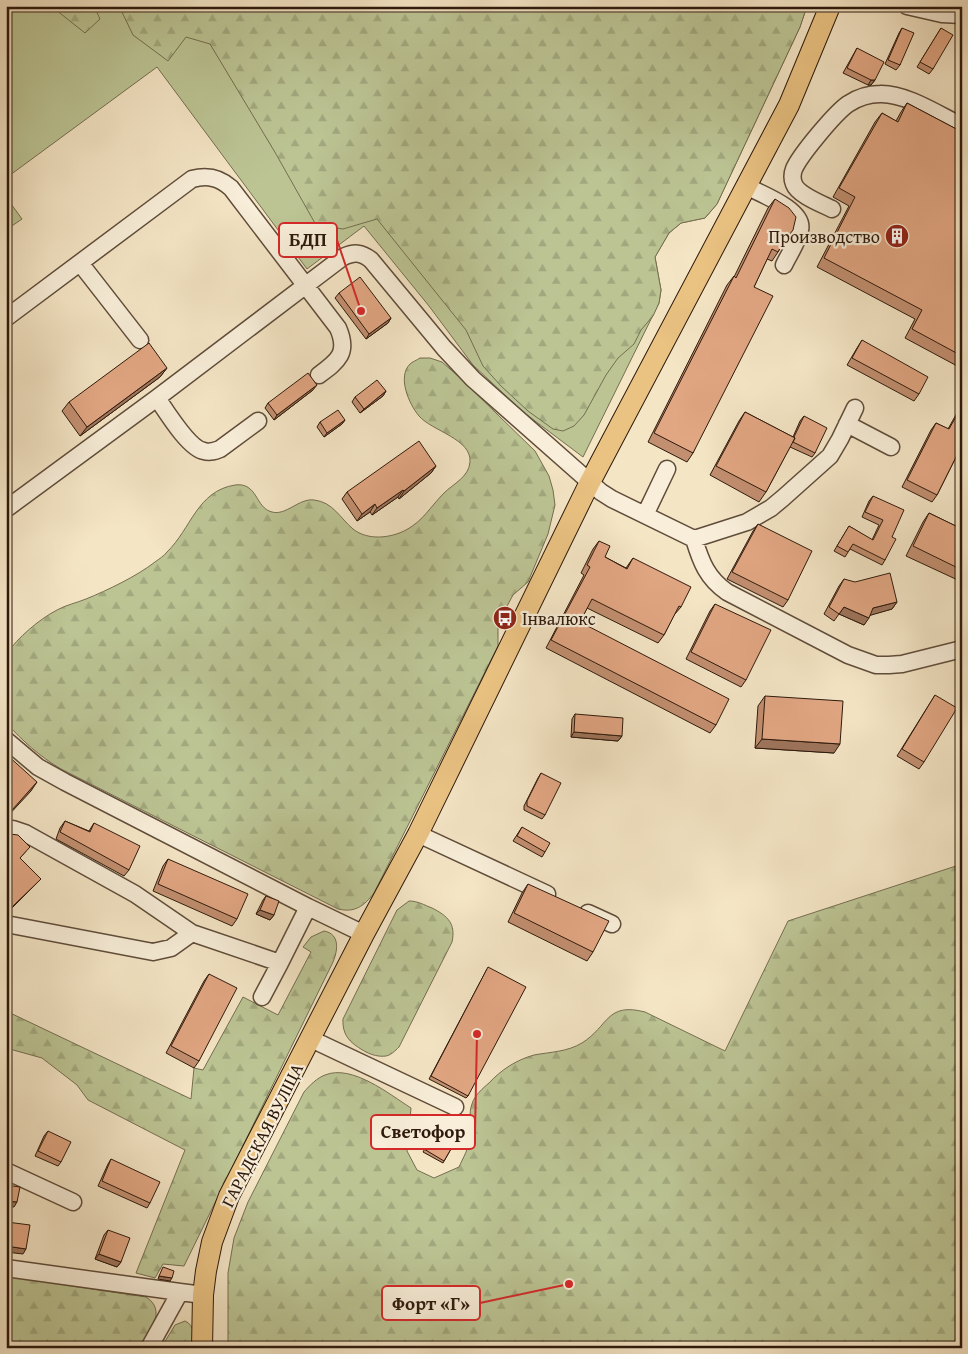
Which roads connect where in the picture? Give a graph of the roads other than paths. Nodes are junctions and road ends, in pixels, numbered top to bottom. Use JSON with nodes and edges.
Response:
{"nodes":[{"id":1,"x":830,"y":6,"type":"edge"},
{"id":2,"x":907,"y":6,"type":"edge"},
{"id":3,"x":962,"y":15,"type":"edge"},
{"id":4,"x":962,"y":126,"type":"edge"},
{"id":5,"x":746,"y":186,"type":"junction"},
{"id":6,"x":832,"y":209,"type":"dead end"},
{"id":7,"x":80,"y":263,"type":"junction"},
{"id":8,"x":784,"y":265,"type":"dead end"},
{"id":9,"x":306,"y":286,"type":"junction"},
{"id":10,"x":6,"y":318,"type":"edge"},
{"id":11,"x":140,"y":340,"type":"dead end"},
{"id":12,"x":319,"y":375,"type":"dead end"},
{"id":13,"x":156,"y":398,"type":"junction"},
{"id":14,"x":855,"y":408,"type":"dead end"},
{"id":15,"x":258,"y":421,"type":"dead end"},
{"id":16,"x":847,"y":424,"type":"junction"},
{"id":17,"x":891,"y":447,"type":"dead end"},
{"id":18,"x":667,"y":469,"type":"dead end"},
{"id":19,"x":589,"y":484,"type":"junction"},
{"id":20,"x":6,"y":509,"type":"edge"},
{"id":21,"x":645,"y":515,"type":"junction"},
{"id":22,"x":694,"y":539,"type":"junction"},
{"id":23,"x":962,"y":649,"type":"edge"},
{"id":24,"x":6,"y":740,"type":"edge"},
{"id":25,"x":6,"y":829,"type":"edge"},
{"id":26,"x":418,"y":834,"type":"junction"},
{"id":27,"x":559,"y":899,"type":"edge"},
{"id":28,"x":308,"y":907,"type":"junction"},
{"id":29,"x":576,"y":908,"type":"edge"},
{"id":30,"x":6,"y":924,"type":"edge"},
{"id":31,"x":612,"y":924,"type":"dead end"},
{"id":32,"x":192,"y":933,"type":"junction"},
{"id":33,"x":364,"y":934,"type":"junction"},
{"id":34,"x":280,"y":963,"type":"junction"},
{"id":35,"x":262,"y":996,"type":"dead end"},
{"id":36,"x":311,"y":1039,"type":"junction"},
{"id":37,"x":455,"y":1107,"type":"dead end"},
{"id":38,"x":6,"y":1172,"type":"edge"},
{"id":39,"x":73,"y":1202,"type":"dead end"},
{"id":40,"x":6,"y":1268,"type":"edge"},
{"id":41,"x":180,"y":1292,"type":"junction"},
{"id":42,"x":203,"y":1295,"type":"junction"},
{"id":43,"x":149,"y":1348,"type":"edge"},
{"id":44,"x":202,"y":1348,"type":"edge"}],
"edges":[{"from":1,"to":5,"type":"main road","name":"ГАРАДСКАЯ ВУЛІЦА"},
{"from":2,"to":3,"type":"street"},
{"from":4,"to":6,"type":"street"},
{"from":5,"to":8,"type":"street"},
{"from":5,"to":19,"type":"main road","name":"ГАРАДСКАЯ ВУЛІЦА"},
{"from":7,"to":9,"type":"street"},
{"from":7,"to":10,"type":"street"},
{"from":7,"to":11,"type":"street"},
{"from":9,"to":12,"type":"street"},
{"from":9,"to":13,"type":"street"},
{"from":9,"to":19,"type":"street"},
{"from":13,"to":15,"type":"street"},
{"from":13,"to":20,"type":"street"},
{"from":14,"to":16,"type":"street"},
{"from":16,"to":17,"type":"street"},
{"from":16,"to":22,"type":"street"},
{"from":18,"to":21,"type":"street"},
{"from":19,"to":21,"type":"street"},
{"from":19,"to":26,"type":"main road","name":"ГАРАДСКАЯ ВУЛІЦА"},
{"from":21,"to":22,"type":"street"},
{"from":22,"to":23,"type":"street"},
{"from":24,"to":28,"type":"street"},
{"from":25,"to":32,"type":"street"},
{"from":26,"to":27,"type":"street"},
{"from":26,"to":33,"type":"main road","name":"ГАРАДСКАЯ ВУЛІЦА"},
{"from":28,"to":33,"type":"street"},
{"from":28,"to":34,"type":"street"},
{"from":29,"to":31,"type":"street"},
{"from":30,"to":32,"type":"street"},
{"from":32,"to":34,"type":"street"},
{"from":33,"to":36,"type":"main road","name":"ГАРАДСКАЯ ВУЛІЦА"},
{"from":34,"to":35,"type":"street"},
{"from":36,"to":37,"type":"street"},
{"from":36,"to":42,"type":"main road","name":"ГАРАДСКАЯ ВУЛІЦА"},
{"from":38,"to":39,"type":"street"},
{"from":40,"to":41,"type":"street"},
{"from":41,"to":42,"type":"street"},
{"from":41,"to":43,"type":"street"},
{"from":42,"to":44,"type":"main road","name":"ГАРАДСКАЯ ВУЛІЦА"}]}
